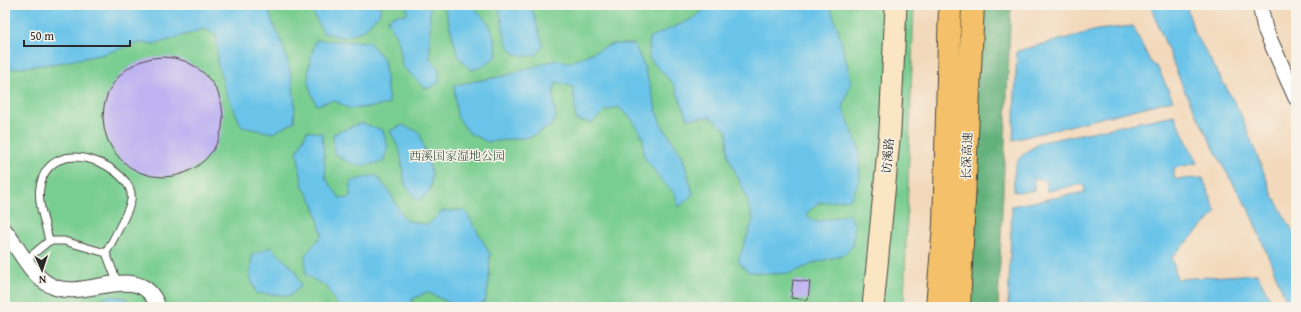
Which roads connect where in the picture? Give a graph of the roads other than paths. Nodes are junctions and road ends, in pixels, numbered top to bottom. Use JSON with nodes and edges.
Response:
{"nodes":[{"id":1,"x":896,"y":5,"type":"edge"},
{"id":2,"x":950,"y":5,"type":"edge"},
{"id":3,"x":973,"y":5,"type":"edge"},
{"id":4,"x":1260,"y":5,"type":"edge"},
{"id":5,"x":1296,"y":98,"type":"edge"},
{"id":6,"x":5,"y":231,"type":"edge"},
{"id":7,"x":49,"y":241,"type":"junction"},
{"id":8,"x":106,"y":253,"type":"junction"},
{"id":9,"x":26,"y":260,"type":"junction"},
{"id":10,"x":118,"y":284,"type":"junction"},
{"id":11,"x":158,"y":307,"type":"edge"},
{"id":12,"x":873,"y":307,"type":"edge"},
{"id":13,"x":938,"y":307,"type":"edge"},
{"id":14,"x":959,"y":307,"type":"edge"}],
"edges":[{"from":1,"to":12,"type":"street","name":"访溪路"},
{"from":2,"to":13,"type":"highway","name":"长深高速"},
{"from":3,"to":14,"type":"highway","name":"长深高速"},
{"from":4,"to":5,"type":"street"},
{"from":6,"to":9,"type":"street"},
{"from":7,"to":8,"type":"lane"},
{"from":7,"to":8,"type":"lane"},
{"from":7,"to":9,"type":"lane"},
{"from":8,"to":10,"type":"lane"},
{"from":9,"to":10,"type":"street"},
{"from":10,"to":11,"type":"street"}]}
